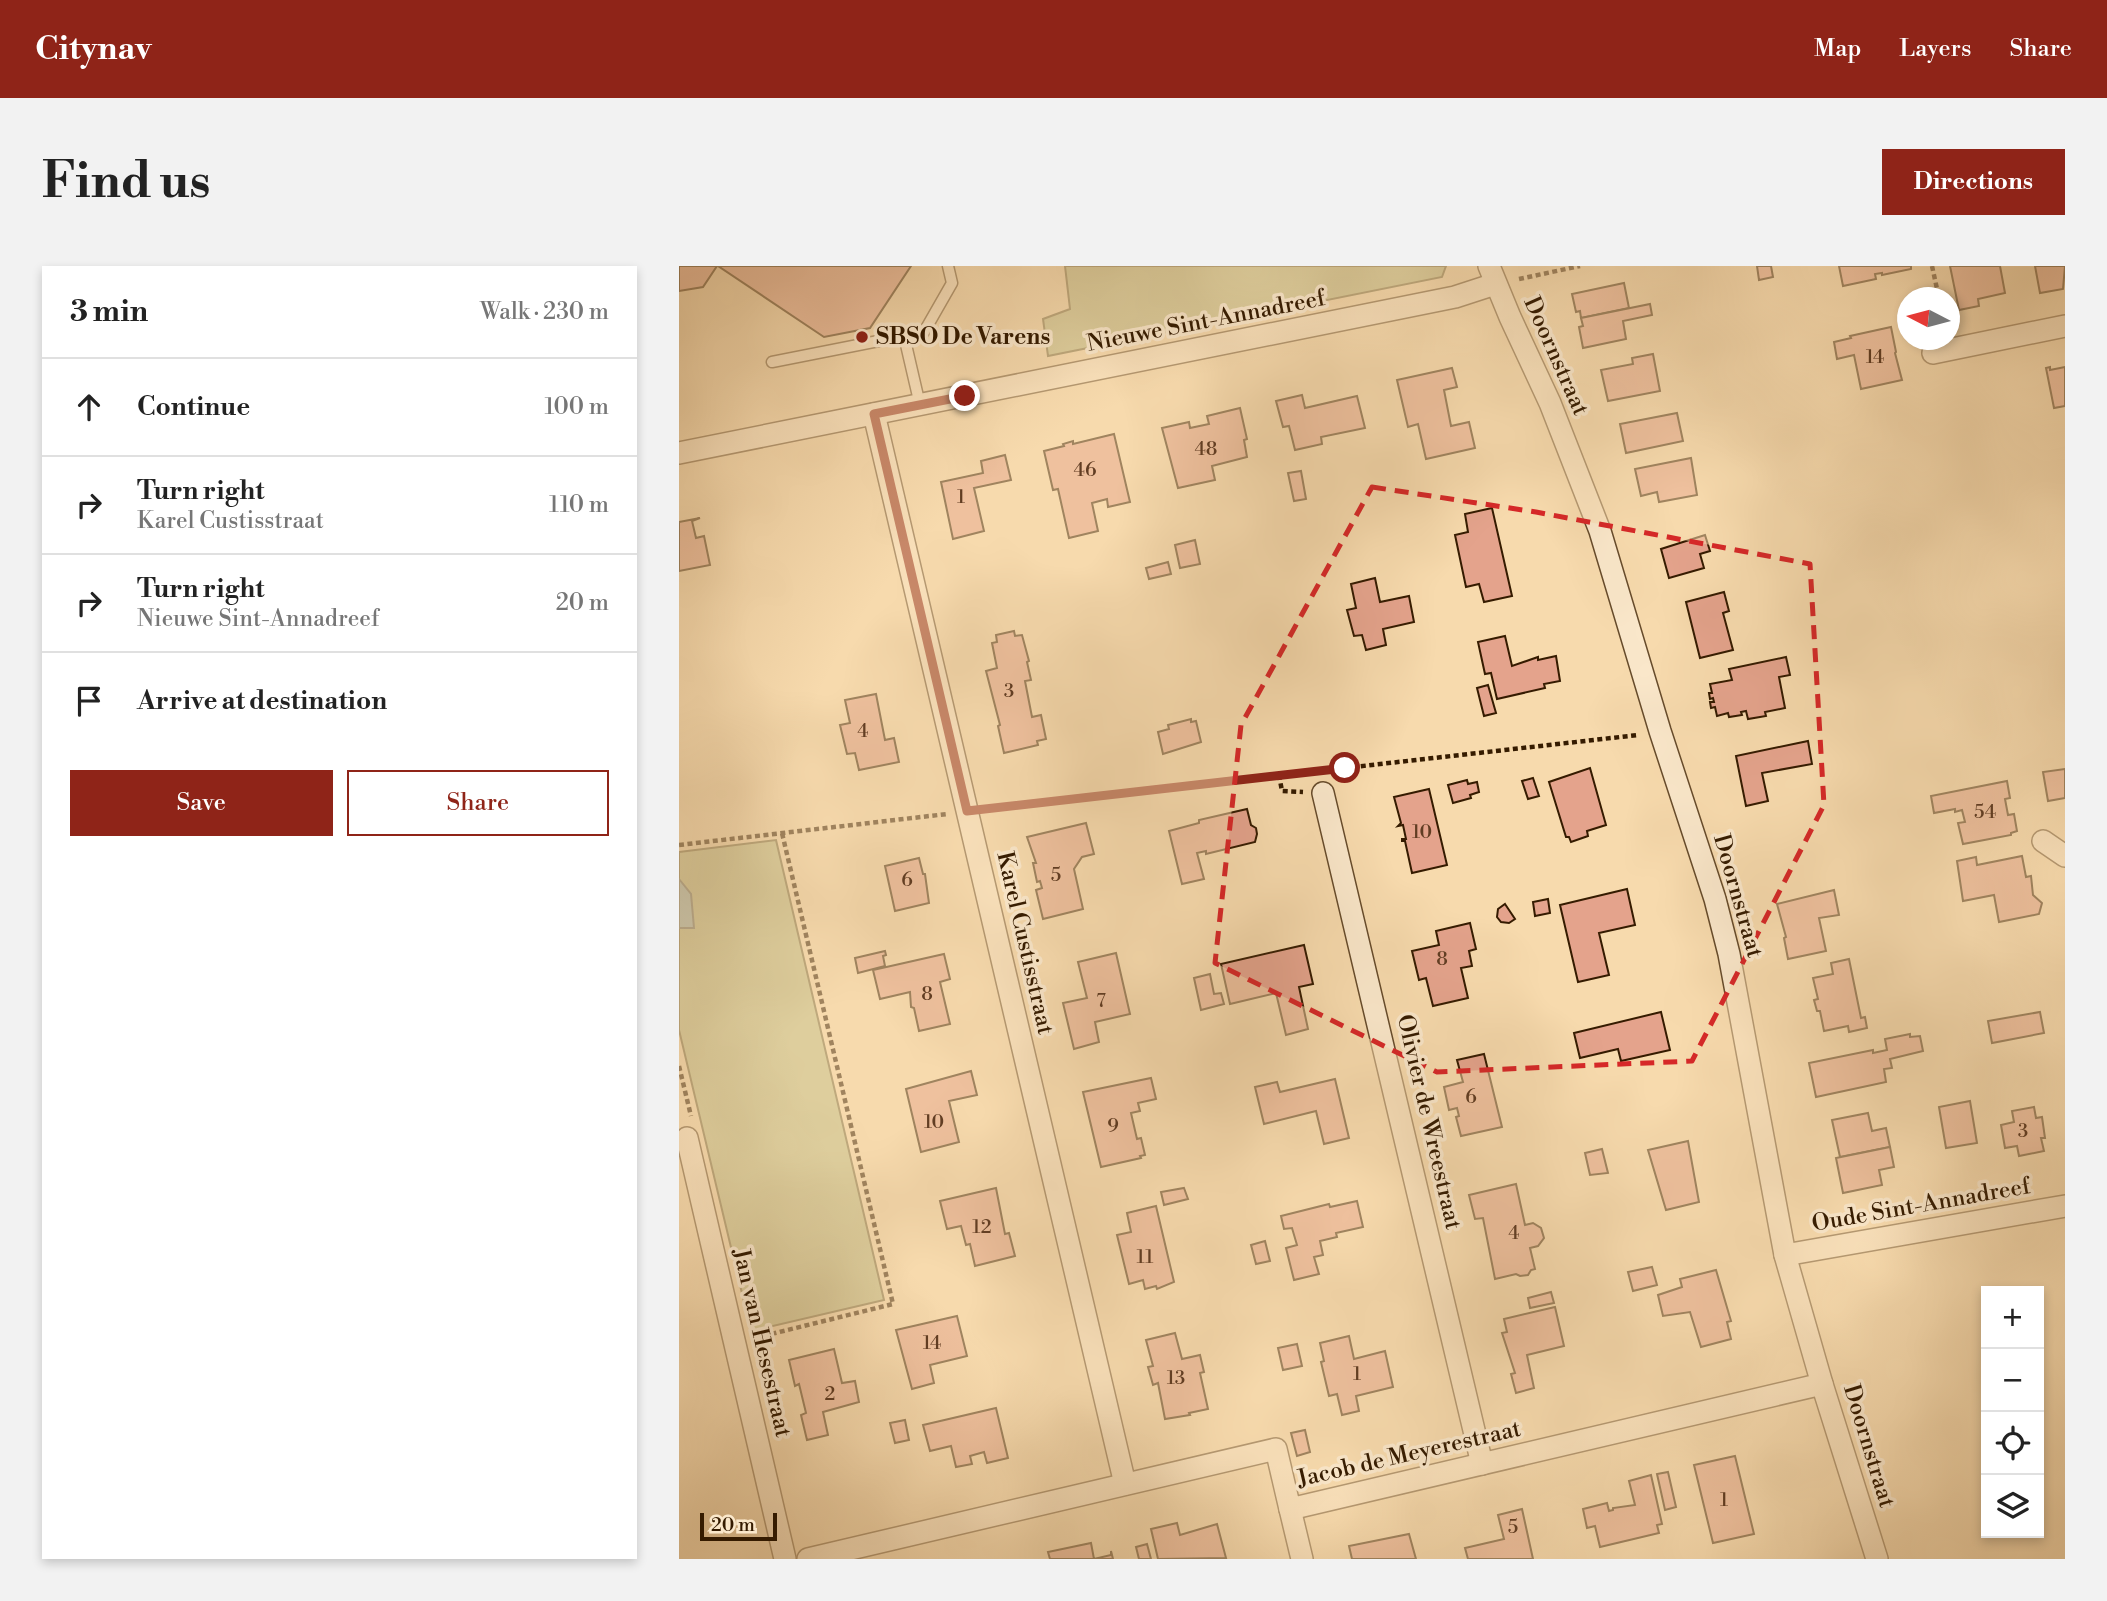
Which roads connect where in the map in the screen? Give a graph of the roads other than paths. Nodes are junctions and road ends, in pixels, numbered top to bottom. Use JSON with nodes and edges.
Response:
{"nodes":[{"id":1,"x":948,"y":266,"type":"edge"},
{"id":2,"x":1492,"y":275,"type":"edge"},
{"id":3,"x":2065,"y":326,"type":"edge"},
{"id":4,"x":904,"y":336,"type":"junction"},
{"id":5,"x":1933,"y":353,"type":"dead end"},
{"id":6,"x":772,"y":362,"type":"dead end"},
{"id":7,"x":920,"y":405,"type":"junction"},
{"id":8,"x":874,"y":414,"type":"junction"},
{"id":9,"x":679,"y":453,"type":"edge"},
{"id":10,"x":1323,"y":793,"type":"dead end"},
{"id":11,"x":2043,"y":841,"type":"dead end"},
{"id":12,"x":2065,"y":856,"type":"edge"},
{"id":13,"x":687,"y":1138,"type":"road end"},
{"id":14,"x":2065,"y":1206,"type":"edge"},
{"id":15,"x":1785,"y":1255,"type":"junction"},
{"id":16,"x":1822,"y":1384,"type":"junction"},
{"id":17,"x":1482,"y":1464,"type":"junction"},
{"id":18,"x":1125,"y":1484,"type":"junction"},
{"id":19,"x":1290,"y":1509,"type":"junction"},
{"id":20,"x":785,"y":1559,"type":"edge"},
{"id":21,"x":808,"y":1559,"type":"edge"},
{"id":22,"x":1302,"y":1559,"type":"edge"},
{"id":23,"x":1877,"y":1559,"type":"edge"}],
"edges":[{"from":1,"to":4,"type":"lane"},
{"from":2,"to":7,"type":"street","name":"Nieuwe Sint-Annadreef"},
{"from":2,"to":15,"type":"street","name":"Doornstraat"},
{"from":3,"to":5,"type":"street"},
{"from":4,"to":6,"type":"lane"},
{"from":4,"to":7,"type":"lane"},
{"from":7,"to":8,"type":"street","name":"Nieuwe Sint-Annadreef"},
{"from":8,"to":9,"type":"street","name":"Nieuwe Sint-Annadreef"},
{"from":8,"to":18,"type":"street","name":"Karel Custisstraat"},
{"from":10,"to":17,"type":"street","name":"Olivier de Wreestraat"},
{"from":11,"to":12,"type":"street"},
{"from":13,"to":20,"type":"street","name":"Jan van Hesestraat"},
{"from":14,"to":15,"type":"street","name":"Oude Sint-Annadreef"},
{"from":15,"to":16,"type":"street","name":"Doornstraat"},
{"from":16,"to":17,"type":"street","name":"Jacob de Meyerestraat"},
{"from":16,"to":23,"type":"street","name":"Doornstraat"},
{"from":17,"to":19,"type":"street","name":"Jacob de Meyerestraat"},
{"from":18,"to":19,"type":"street","name":"Jacob de Meyerestraat"},
{"from":18,"to":21,"type":"street","name":"Jacob de Meyerestraat"},
{"from":19,"to":22,"type":"street"}]}
